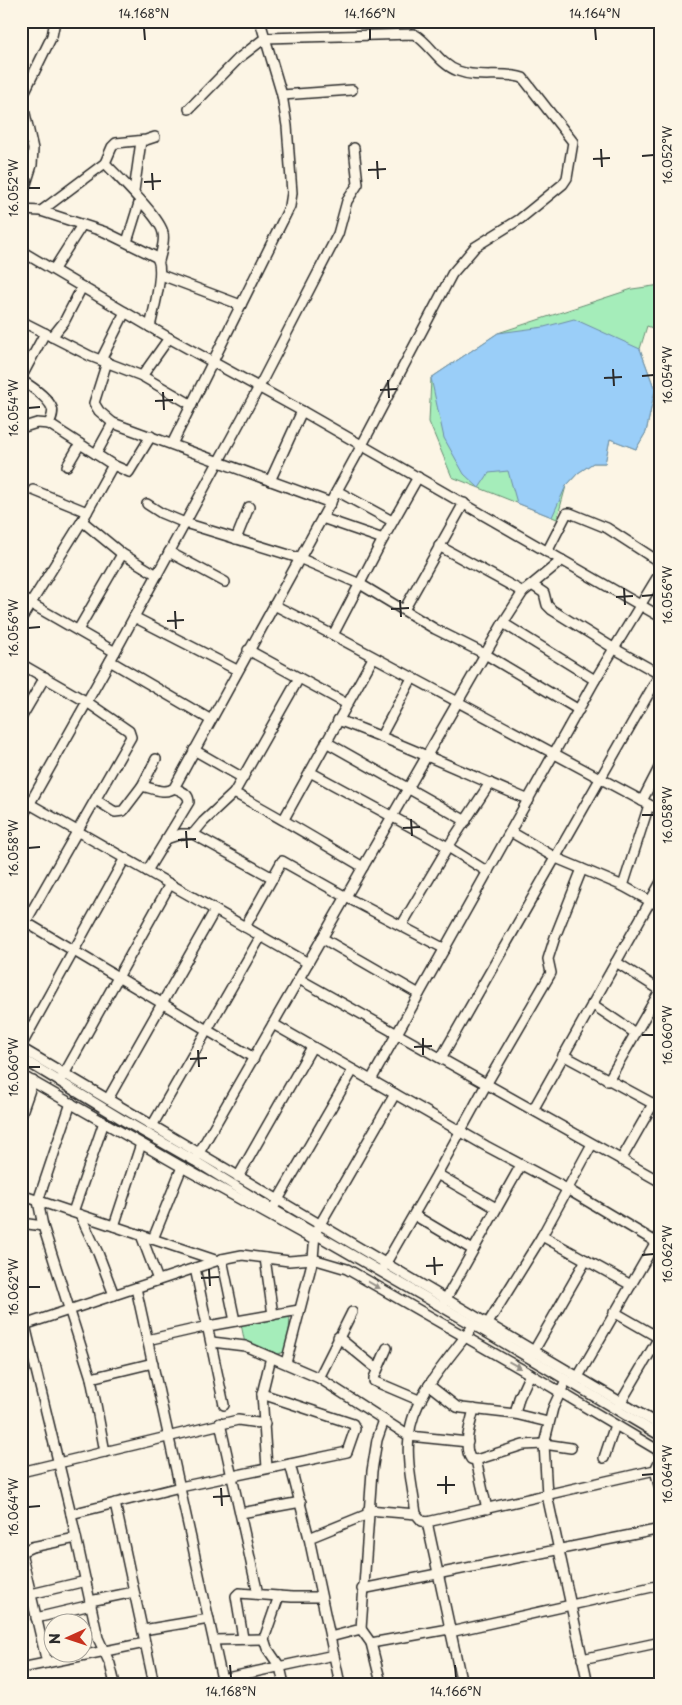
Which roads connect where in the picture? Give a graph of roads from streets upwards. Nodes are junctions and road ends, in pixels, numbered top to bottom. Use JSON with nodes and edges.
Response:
{"nodes":[{"id":1,"x":55,"y":21,"type":"edge"},
{"id":2,"x":260,"y":21,"type":"edge"},
{"id":3,"x":265,"y":38,"type":"junction"},
{"id":4,"x":352,"y":90,"type":"dead end"},
{"id":5,"x":282,"y":96,"type":"junction"},
{"id":6,"x":189,"y":109,"type":"dead end"},
{"id":7,"x":155,"y":137,"type":"dead end"},
{"id":8,"x":141,"y":141,"type":"junction"},
{"id":9,"x":354,"y":148,"type":"dead end"},
{"id":10,"x":105,"y":163,"type":"junction"},
{"id":11,"x":134,"y":191,"type":"junction"},
{"id":12,"x":21,"y":200,"type":"edge"},
{"id":13,"x":140,"y":200,"type":"junction"},
{"id":14,"x":21,"y":210,"type":"edge"},
{"id":15,"x":41,"y":211,"type":"junction"},
{"id":16,"x":82,"y":225,"type":"junction"},
{"id":17,"x":127,"y":242,"type":"junction"},
{"id":18,"x":21,"y":251,"type":"edge"},
{"id":19,"x":159,"y":261,"type":"junction"},
{"id":20,"x":54,"y":269,"type":"junction"},
{"id":21,"x":160,"y":275,"type":"junction"},
{"id":22,"x":82,"y":287,"type":"junction"},
{"id":23,"x":242,"y":305,"type":"junction"},
{"id":24,"x":125,"y":312,"type":"junction"},
{"id":25,"x":21,"y":321,"type":"edge"},
{"id":26,"x":150,"y":327,"type":"junction"},
{"id":27,"x":48,"y":334,"type":"junction"},
{"id":28,"x":170,"y":338,"type":"junction"},
{"id":29,"x":104,"y":361,"type":"junction"},
{"id":30,"x":213,"y":363,"type":"junction"},
{"id":31,"x":142,"y":376,"type":"junction"},
{"id":32,"x":21,"y":379,"type":"edge"},
{"id":33,"x":259,"y":387,"type":"junction"},
{"id":34,"x":192,"y":405,"type":"junction"},
{"id":35,"x":302,"y":411,"type":"junction"},
{"id":36,"x":113,"y":423,"type":"junction"},
{"id":37,"x":49,"y":424,"type":"junction"},
{"id":38,"x":21,"y":428,"type":"edge"},
{"id":39,"x":151,"y":436,"type":"junction"},
{"id":40,"x":80,"y":444,"type":"junction"},
{"id":41,"x":172,"y":444,"type":"junction"},
{"id":42,"x":362,"y":445,"type":"junction"},
{"id":43,"x":96,"y":454,"type":"junction"},
{"id":44,"x":218,"y":461,"type":"junction"},
{"id":45,"x":114,"y":465,"type":"junction"},
{"id":46,"x":67,"y":466,"type":"dead end"},
{"id":47,"x":418,"y":477,"type":"junction"},
{"id":48,"x":270,"y":481,"type":"junction"},
{"id":49,"x":33,"y":490,"type":"dead end"},
{"id":50,"x":337,"y":491,"type":"junction"},
{"id":51,"x":330,"y":503,"type":"junction"},
{"id":52,"x":464,"y":503,"type":"junction"},
{"id":53,"x":147,"y":504,"type":"dead end"},
{"id":54,"x":250,"y":507,"type":"dead end"},
{"id":55,"x":87,"y":512,"type":"junction"},
{"id":56,"x":322,"y":518,"type":"junction"},
{"id":57,"x":82,"y":521,"type":"junction"},
{"id":58,"x":392,"y":521,"type":"junction"},
{"id":59,"x":185,"y":523,"type":"junction"},
{"id":60,"x":383,"y":538,"type":"junction"},
{"id":61,"x":236,"y":539,"type":"junction"},
{"id":62,"x":439,"y":546,"type":"junction"},
{"id":63,"x":169,"y":552,"type":"junction"},
{"id":64,"x":548,"y":552,"type":"junction"},
{"id":65,"x":121,"y":553,"type":"junction"},
{"id":66,"x":299,"y":558,"type":"junction"},
{"id":67,"x":562,"y":560,"type":"junction"},
{"id":68,"x":661,"y":563,"type":"edge"},
{"id":69,"x":661,"y":571,"type":"edge"},
{"id":70,"x":157,"y":575,"type":"junction"},
{"id":71,"x":225,"y":582,"type":"dead end"},
{"id":72,"x":360,"y":584,"type":"junction"},
{"id":73,"x":532,"y":585,"type":"junction"},
{"id":74,"x":523,"y":592,"type":"junction"},
{"id":75,"x":21,"y":598,"type":"edge"},
{"id":76,"x":31,"y":603,"type":"junction"},
{"id":77,"x":274,"y":605,"type":"junction"},
{"id":78,"x":640,"y":605,"type":"junction"},
{"id":79,"x":404,"y":610,"type":"junction"},
{"id":80,"x":134,"y":616,"type":"junction"},
{"id":81,"x":661,"y":617,"type":"edge"},
{"id":82,"x":21,"y":619,"type":"edge"},
{"id":83,"x":503,"y":623,"type":"junction"},
{"id":84,"x":78,"y":630,"type":"junction"},
{"id":85,"x":333,"y":635,"type":"junction"},
{"id":86,"x":615,"y":649,"type":"junction"},
{"id":87,"x":248,"y":650,"type":"junction"},
{"id":88,"x":115,"y":652,"type":"junction"},
{"id":89,"x":485,"y":654,"type":"junction"},
{"id":90,"x":373,"y":658,"type":"junction"},
{"id":91,"x":110,"y":661,"type":"junction"},
{"id":92,"x":21,"y":664,"type":"edge"},
{"id":93,"x":237,"y":670,"type":"junction"},
{"id":94,"x":660,"y":674,"type":"edge"},
{"id":95,"x":45,"y":678,"type":"junction"},
{"id":96,"x":299,"y":678,"type":"junction"},
{"id":97,"x":412,"y":678,"type":"junction"},
{"id":98,"x":596,"y":680,"type":"junction"},
{"id":99,"x":88,"y":702,"type":"junction"},
{"id":100,"x":457,"y":703,"type":"junction"},
{"id":101,"x":346,"y":704,"type":"junction"},
{"id":102,"x":579,"y":710,"type":"junction"},
{"id":103,"x":21,"y":718,"type":"edge"},
{"id":104,"x":211,"y":720,"type":"junction"},
{"id":105,"x":338,"y":720,"type":"junction"},
{"id":106,"x":381,"y":736,"type":"junction"},
{"id":107,"x":326,"y":742,"type":"junction"},
{"id":108,"x":194,"y":750,"type":"junction"},
{"id":109,"x":554,"y":754,"type":"junction"},
{"id":110,"x":426,"y":756,"type":"junction"},
{"id":111,"x":156,"y":759,"type":"dead end"},
{"id":112,"x":661,"y":764,"type":"edge"},
{"id":113,"x":310,"y":772,"type":"junction"},
{"id":114,"x":243,"y":778,"type":"junction"},
{"id":115,"x":600,"y":779,"type":"junction"},
{"id":116,"x":490,"y":784,"type":"junction"},
{"id":117,"x":142,"y":786,"type":"junction"},
{"id":118,"x":174,"y":788,"type":"junction"},
{"id":119,"x":408,"y":788,"type":"junction"},
{"id":120,"x":234,"y":793,"type":"junction"},
{"id":121,"x":21,"y":799,"type":"edge"},
{"id":122,"x":96,"y":800,"type":"junction"},
{"id":123,"x":529,"y":800,"type":"junction"},
{"id":124,"x":645,"y":803,"type":"junction"},
{"id":125,"x":30,"y":804,"type":"junction"},
{"id":126,"x":661,"y":811,"type":"edge"},
{"id":127,"x":391,"y":818,"type":"junction"},
{"id":128,"x":21,"y":819,"type":"edge"},
{"id":129,"x":284,"y":819,"type":"junction"},
{"id":130,"x":466,"y":821,"type":"junction"},
{"id":131,"x":77,"y":831,"type":"junction"},
{"id":132,"x":511,"y":832,"type":"junction"},
{"id":133,"x":193,"y":834,"type":"junction"},
{"id":134,"x":166,"y":839,"type":"junction"},
{"id":135,"x":448,"y":847,"type":"junction"},
{"id":136,"x":125,"y":858,"type":"junction"},
{"id":137,"x":556,"y":858,"type":"junction"},
{"id":138,"x":363,"y":866,"type":"junction"},
{"id":139,"x":582,"y":870,"type":"junction"},
{"id":140,"x":147,"y":871,"type":"junction"},
{"id":141,"x":488,"y":872,"type":"junction"},
{"id":142,"x":273,"y":878,"type":"junction"},
{"id":143,"x":661,"y":882,"type":"edge"},
{"id":144,"x":170,"y":884,"type":"junction"},
{"id":145,"x":623,"y":886,"type":"junction"},
{"id":146,"x":346,"y":897,"type":"junction"},
{"id":147,"x":650,"y":900,"type":"junction"},
{"id":148,"x":661,"y":907,"type":"edge"},
{"id":149,"x":215,"y":910,"type":"junction"},
{"id":150,"x":23,"y":924,"type":"edge"},
{"id":151,"x":404,"y":926,"type":"junction"},
{"id":152,"x":245,"y":927,"type":"junction"},
{"id":153,"x":261,"y":936,"type":"junction"},
{"id":154,"x":322,"y":938,"type":"junction"},
{"id":155,"x":445,"y":949,"type":"junction"},
{"id":156,"x":74,"y":950,"type":"junction"},
{"id":157,"x":616,"y":962,"type":"junction"},
{"id":158,"x":308,"y":963,"type":"junction"},
{"id":159,"x":118,"y":977,"type":"junction"},
{"id":160,"x":299,"y":978,"type":"junction"},
{"id":161,"x":660,"y":989,"type":"edge"},
{"id":162,"x":419,"y":994,"type":"junction"},
{"id":163,"x":163,"y":1003,"type":"junction"},
{"id":164,"x":592,"y":1004,"type":"junction"},
{"id":165,"x":273,"y":1024,"type":"junction"},
{"id":166,"x":207,"y":1030,"type":"junction"},
{"id":167,"x":635,"y":1033,"type":"junction"},
{"id":168,"x":397,"y":1034,"type":"junction"},
{"id":169,"x":21,"y":1047,"type":"edge"},
{"id":170,"x":312,"y":1047,"type":"junction"},
{"id":171,"x":563,"y":1056,"type":"junction"},
{"id":172,"x":21,"y":1058,"type":"edge"},
{"id":173,"x":254,"y":1058,"type":"junction"},
{"id":174,"x":441,"y":1058,"type":"junction"},
{"id":175,"x":353,"y":1070,"type":"junction"},
{"id":176,"x":21,"y":1074,"type":"edge"},
{"id":177,"x":62,"y":1077,"type":"junction"},
{"id":178,"x":371,"y":1080,"type":"junction"},
{"id":179,"x":33,"y":1081,"type":"junction"},
{"id":180,"x":608,"y":1081,"type":"junction"},
{"id":181,"x":487,"y":1083,"type":"junction"},
{"id":182,"x":395,"y":1094,"type":"junction"},
{"id":183,"x":108,"y":1099,"type":"junction"},
{"id":184,"x":71,"y":1103,"type":"junction"},
{"id":185,"x":657,"y":1106,"type":"edge"},
{"id":186,"x":532,"y":1110,"type":"junction"},
{"id":187,"x":21,"y":1115,"type":"edge"},
{"id":188,"x":104,"y":1122,"type":"junction"},
{"id":189,"x":152,"y":1126,"type":"junction"},
{"id":190,"x":461,"y":1130,"type":"junction"},
{"id":191,"x":141,"y":1144,"type":"junction"},
{"id":192,"x":592,"y":1144,"type":"junction"},
{"id":193,"x":197,"y":1157,"type":"junction"},
{"id":194,"x":621,"y":1160,"type":"junction"},
{"id":195,"x":521,"y":1165,"type":"junction"},
{"id":196,"x":182,"y":1167,"type":"junction"},
{"id":197,"x":437,"y":1174,"type":"junction"},
{"id":198,"x":238,"y":1177,"type":"junction"},
{"id":199,"x":661,"y":1182,"type":"edge"},
{"id":200,"x":566,"y":1189,"type":"junction"},
{"id":201,"x":21,"y":1195,"type":"edge"},
{"id":202,"x":278,"y":1200,"type":"junction"},
{"id":203,"x":38,"y":1201,"type":"junction"},
{"id":204,"x":496,"y":1208,"type":"junction"},
{"id":205,"x":272,"y":1209,"type":"junction"},
{"id":206,"x":76,"y":1214,"type":"junction"},
{"id":207,"x":414,"y":1215,"type":"junction"},
{"id":208,"x":21,"y":1223,"type":"edge"},
{"id":209,"x":43,"y":1226,"type":"junction"},
{"id":210,"x":114,"y":1226,"type":"junction"},
{"id":211,"x":317,"y":1233,"type":"junction"},
{"id":212,"x":661,"y":1233,"type":"edge"},
{"id":213,"x":141,"y":1235,"type":"junction"},
{"id":214,"x":542,"y":1236,"type":"junction"},
{"id":215,"x":153,"y":1239,"type":"junction"},
{"id":216,"x":656,"y":1242,"type":"junction"},
{"id":217,"x":473,"y":1250,"type":"junction"},
{"id":218,"x":265,"y":1258,"type":"junction"},
{"id":219,"x":219,"y":1259,"type":"junction"},
{"id":220,"x":313,"y":1259,"type":"junction"},
{"id":221,"x":586,"y":1260,"type":"junction"},
{"id":222,"x":361,"y":1261,"type":"junction"},
{"id":223,"x":195,"y":1268,"type":"junction"},
{"id":224,"x":383,"y":1268,"type":"junction"},
{"id":225,"x":347,"y":1269,"type":"junction"},
{"id":226,"x":158,"y":1280,"type":"junction"},
{"id":227,"x":631,"y":1285,"type":"junction"},
{"id":228,"x":136,"y":1288,"type":"junction"},
{"id":229,"x":114,"y":1295,"type":"junction"},
{"id":230,"x":443,"y":1303,"type":"junction"},
{"id":231,"x":69,"y":1310,"type":"junction"},
{"id":232,"x":299,"y":1310,"type":"junction"},
{"id":233,"x":352,"y":1312,"type":"dead end"},
{"id":234,"x":614,"y":1312,"type":"junction"},
{"id":235,"x":273,"y":1314,"type":"junction"},
{"id":236,"x":235,"y":1321,"type":"junction"},
{"id":237,"x":474,"y":1325,"type":"junction"},
{"id":238,"x":23,"y":1326,"type":"edge"},
{"id":239,"x":208,"y":1326,"type":"junction"},
{"id":240,"x":486,"y":1327,"type":"junction"},
{"id":241,"x":338,"y":1337,"type":"junction"},
{"id":242,"x":660,"y":1337,"type":"edge"},
{"id":243,"x":465,"y":1338,"type":"junction"},
{"id":244,"x":148,"y":1340,"type":"junction"},
{"id":245,"x":212,"y":1342,"type":"junction"},
{"id":246,"x":387,"y":1348,"type":"dead end"},
{"id":247,"x":531,"y":1355,"type":"junction"},
{"id":248,"x":271,"y":1356,"type":"junction"},
{"id":249,"x":286,"y":1362,"type":"junction"},
{"id":250,"x":152,"y":1363,"type":"junction"},
{"id":251,"x":377,"y":1369,"type":"junction"},
{"id":252,"x":530,"y":1374,"type":"junction"},
{"id":253,"x":91,"y":1378,"type":"junction"},
{"id":254,"x":319,"y":1378,"type":"junction"},
{"id":255,"x":572,"y":1381,"type":"junction"},
{"id":256,"x":429,"y":1385,"type":"junction"},
{"id":257,"x":560,"y":1392,"type":"junction"},
{"id":258,"x":262,"y":1394,"type":"junction"},
{"id":259,"x":420,"y":1401,"type":"junction"},
{"id":260,"x":224,"y":1405,"type":"dead end"},
{"id":261,"x":618,"y":1406,"type":"junction"},
{"id":262,"x":474,"y":1409,"type":"junction"},
{"id":263,"x":515,"y":1414,"type":"junction"},
{"id":264,"x":384,"y":1420,"type":"junction"},
{"id":265,"x":548,"y":1422,"type":"junction"},
{"id":266,"x":220,"y":1423,"type":"junction"},
{"id":267,"x":264,"y":1424,"type":"junction"},
{"id":268,"x":615,"y":1424,"type":"junction"},
{"id":269,"x":661,"y":1426,"type":"edge"},
{"id":270,"x":409,"y":1436,"type":"junction"},
{"id":271,"x":661,"y":1436,"type":"edge"},
{"id":272,"x":169,"y":1437,"type":"junction"},
{"id":273,"x":468,"y":1442,"type":"junction"},
{"id":274,"x":544,"y":1444,"type":"junction"},
{"id":275,"x":571,"y":1448,"type":"dead end"},
{"id":276,"x":105,"y":1452,"type":"junction"},
{"id":277,"x":661,"y":1452,"type":"edge"},
{"id":278,"x":604,"y":1458,"type":"dead end"},
{"id":279,"x":661,"y":1458,"type":"edge"},
{"id":280,"x":476,"y":1460,"type":"junction"},
{"id":281,"x":59,"y":1463,"type":"junction"},
{"id":282,"x":290,"y":1464,"type":"junction"},
{"id":283,"x":267,"y":1468,"type":"junction"},
{"id":284,"x":655,"y":1470,"type":"junction"},
{"id":285,"x":21,"y":1472,"type":"edge"},
{"id":286,"x":231,"y":1476,"type":"junction"},
{"id":287,"x":180,"y":1487,"type":"junction"},
{"id":288,"x":661,"y":1493,"type":"edge"},
{"id":289,"x":547,"y":1495,"type":"junction"},
{"id":290,"x":301,"y":1502,"type":"junction"},
{"id":291,"x":115,"y":1503,"type":"junction"},
{"id":292,"x":486,"y":1509,"type":"junction"},
{"id":293,"x":368,"y":1512,"type":"junction"},
{"id":294,"x":241,"y":1513,"type":"junction"},
{"id":295,"x":71,"y":1514,"type":"junction"},
{"id":296,"x":416,"y":1514,"type":"junction"},
{"id":297,"x":427,"y":1522,"type":"junction"},
{"id":298,"x":661,"y":1529,"type":"edge"},
{"id":299,"x":76,"y":1538,"type":"junction"},
{"id":300,"x":309,"y":1538,"type":"junction"},
{"id":301,"x":559,"y":1551,"type":"junction"},
{"id":302,"x":21,"y":1552,"type":"edge"},
{"id":303,"x":438,"y":1574,"type":"junction"},
{"id":304,"x":86,"y":1581,"type":"junction"},
{"id":305,"x":661,"y":1585,"type":"edge"},
{"id":306,"x":362,"y":1588,"type":"junction"},
{"id":307,"x":134,"y":1592,"type":"junction"},
{"id":308,"x":30,"y":1594,"type":"junction"},
{"id":309,"x":258,"y":1594,"type":"junction"},
{"id":310,"x":279,"y":1596,"type":"junction"},
{"id":311,"x":322,"y":1597,"type":"junction"},
{"id":312,"x":91,"y":1603,"type":"junction"},
{"id":313,"x":570,"y":1604,"type":"junction"},
{"id":314,"x":36,"y":1618,"type":"junction"},
{"id":315,"x":209,"y":1619,"type":"junction"},
{"id":316,"x":361,"y":1629,"type":"junction"},
{"id":317,"x":143,"y":1630,"type":"junction"},
{"id":318,"x":449,"y":1630,"type":"junction"},
{"id":319,"x":330,"y":1637,"type":"junction"},
{"id":320,"x":243,"y":1638,"type":"junction"},
{"id":321,"x":264,"y":1639,"type":"junction"},
{"id":322,"x":214,"y":1640,"type":"junction"},
{"id":323,"x":661,"y":1642,"type":"edge"},
{"id":324,"x":146,"y":1643,"type":"junction"},
{"id":325,"x":371,"y":1643,"type":"junction"},
{"id":326,"x":106,"y":1651,"type":"junction"},
{"id":327,"x":334,"y":1655,"type":"junction"},
{"id":328,"x":582,"y":1659,"type":"junction"},
{"id":329,"x":47,"y":1663,"type":"junction"},
{"id":330,"x":280,"y":1667,"type":"junction"},
{"id":331,"x":21,"y":1668,"type":"edge"},
{"id":332,"x":223,"y":1681,"type":"edge"},
{"id":333,"x":115,"y":1684,"type":"edge"},
{"id":334,"x":154,"y":1684,"type":"edge"},
{"id":335,"x":284,"y":1684,"type":"edge"},
{"id":336,"x":340,"y":1684,"type":"edge"},
{"id":337,"x":383,"y":1684,"type":"edge"},
{"id":338,"x":462,"y":1684,"type":"edge"},
{"id":339,"x":588,"y":1684,"type":"edge"}],
"edges":[{"from":1,"to":12,"type":"street"},
{"from":2,"to":3,"type":"street"},
{"from":3,"to":5,"type":"street"},
{"from":3,"to":6,"type":"street"},
{"from":3,"to":42,"type":"street"},
{"from":4,"to":5,"type":"street"},
{"from":5,"to":23,"type":"street"},
{"from":7,"to":8,"type":"street"},
{"from":8,"to":10,"type":"street"},
{"from":8,"to":11,"type":"street"},
{"from":9,"to":33,"type":"street"},
{"from":10,"to":11,"type":"street"},
{"from":10,"to":15,"type":"street"},
{"from":11,"to":13,"type":"street"},
{"from":13,"to":17,"type":"street"},
{"from":13,"to":19,"type":"street"},
{"from":14,"to":15,"type":"street"},
{"from":15,"to":16,"type":"street"},
{"from":16,"to":17,"type":"street"},
{"from":16,"to":20,"type":"street"},
{"from":17,"to":19,"type":"street"},
{"from":18,"to":20,"type":"street"},
{"from":19,"to":21,"type":"street"},
{"from":20,"to":22,"type":"street"},
{"from":21,"to":23,"type":"street"},
{"from":21,"to":26,"type":"street"},
{"from":22,"to":24,"type":"street"},
{"from":22,"to":27,"type":"street"},
{"from":23,"to":30,"type":"street"},
{"from":24,"to":26,"type":"street"},
{"from":24,"to":29,"type":"street"},
{"from":25,"to":27,"type":"street"},
{"from":26,"to":28,"type":"street"},
{"from":27,"to":29,"type":"street"},
{"from":27,"to":32,"type":"street"},
{"from":28,"to":30,"type":"street"},
{"from":28,"to":31,"type":"street"},
{"from":29,"to":31,"type":"street"},
{"from":29,"to":36,"type":"street"},
{"from":30,"to":33,"type":"street"},
{"from":30,"to":34,"type":"street"},
{"from":31,"to":34,"type":"street"},
{"from":32,"to":37,"type":"street"},
{"from":33,"to":35,"type":"street"},
{"from":33,"to":44,"type":"street"},
{"from":34,"to":41,"type":"street"},
{"from":35,"to":42,"type":"street"},
{"from":35,"to":48,"type":"street"},
{"from":36,"to":39,"type":"street"},
{"from":36,"to":43,"type":"street"},
{"from":37,"to":38,"type":"street"},
{"from":37,"to":40,"type":"street"},
{"from":39,"to":41,"type":"street"},
{"from":39,"to":45,"type":"street"},
{"from":40,"to":43,"type":"street"},
{"from":40,"to":46,"type":"street"},
{"from":41,"to":44,"type":"street"},
{"from":42,"to":47,"type":"street"},
{"from":42,"to":50,"type":"street"},
{"from":43,"to":45,"type":"street"},
{"from":44,"to":48,"type":"street"},
{"from":44,"to":59,"type":"street"},
{"from":45,"to":55,"type":"street"},
{"from":47,"to":52,"type":"street"},
{"from":47,"to":58,"type":"street"},
{"from":48,"to":51,"type":"street"},
{"from":49,"to":55,"type":"street"},
{"from":50,"to":51,"type":"street"},
{"from":50,"to":58,"type":"street"},
{"from":51,"to":56,"type":"street"},
{"from":52,"to":62,"type":"street"},
{"from":52,"to":64,"type":"street"},
{"from":53,"to":59,"type":"street"},
{"from":54,"to":61,"type":"street"},
{"from":55,"to":57,"type":"street"},
{"from":56,"to":60,"type":"street"},
{"from":56,"to":66,"type":"street"},
{"from":57,"to":65,"type":"street"},
{"from":57,"to":76,"type":"street"},
{"from":58,"to":60,"type":"street"},
{"from":59,"to":61,"type":"street"},
{"from":59,"to":63,"type":"street"},
{"from":60,"to":72,"type":"street"},
{"from":61,"to":66,"type":"street"},
{"from":62,"to":74,"type":"street"},
{"from":62,"to":79,"type":"street"},
{"from":63,"to":70,"type":"street"},
{"from":63,"to":71,"type":"street"},
{"from":64,"to":67,"type":"street"},
{"from":64,"to":68,"type":"street"},
{"from":65,"to":70,"type":"street"},
{"from":65,"to":84,"type":"street"},
{"from":66,"to":72,"type":"street"},
{"from":66,"to":77,"type":"street"},
{"from":67,"to":73,"type":"street"},
{"from":67,"to":78,"type":"street"},
{"from":69,"to":78,"type":"street"},
{"from":70,"to":80,"type":"street"},
{"from":72,"to":79,"type":"street"},
{"from":72,"to":85,"type":"street"},
{"from":73,"to":74,"type":"street"},
{"from":73,"to":86,"type":"street"},
{"from":74,"to":83,"type":"street"},
{"from":75,"to":76,"type":"street"},
{"from":76,"to":82,"type":"street"},
{"from":76,"to":84,"type":"street"},
{"from":77,"to":85,"type":"street"},
{"from":77,"to":87,"type":"street"},
{"from":78,"to":81,"type":"street"},
{"from":78,"to":86,"type":"street"},
{"from":79,"to":89,"type":"street"},
{"from":80,"to":88,"type":"street"},
{"from":80,"to":93,"type":"street"},
{"from":83,"to":89,"type":"street"},
{"from":83,"to":98,"type":"street"},
{"from":84,"to":88,"type":"street"},
{"from":85,"to":90,"type":"street"},
{"from":86,"to":94,"type":"street"},
{"from":86,"to":98,"type":"street"},
{"from":87,"to":93,"type":"street"},
{"from":87,"to":96,"type":"street"},
{"from":88,"to":91,"type":"street"},
{"from":89,"to":100,"type":"street"},
{"from":89,"to":102,"type":"street"},
{"from":90,"to":97,"type":"street"},
{"from":90,"to":101,"type":"street"},
{"from":91,"to":99,"type":"street"},
{"from":91,"to":104,"type":"street"},
{"from":92,"to":95,"type":"street"},
{"from":93,"to":104,"type":"street"},
{"from":94,"to":115,"type":"street"},
{"from":95,"to":99,"type":"street"},
{"from":95,"to":103,"type":"street"},
{"from":96,"to":101,"type":"street"},
{"from":96,"to":114,"type":"street"},
{"from":97,"to":100,"type":"street"},
{"from":97,"to":106,"type":"street"},
{"from":98,"to":102,"type":"street"},
{"from":99,"to":122,"type":"street"},
{"from":99,"to":125,"type":"street"},
{"from":100,"to":109,"type":"street"},
{"from":100,"to":110,"type":"street"},
{"from":101,"to":105,"type":"street"},
{"from":102,"to":109,"type":"street"},
{"from":104,"to":108,"type":"street"},
{"from":105,"to":106,"type":"street"},
{"from":105,"to":107,"type":"street"},
{"from":106,"to":110,"type":"street"},
{"from":107,"to":113,"type":"street"},
{"from":107,"to":119,"type":"street"},
{"from":108,"to":114,"type":"street"},
{"from":108,"to":118,"type":"street"},
{"from":109,"to":115,"type":"street"},
{"from":109,"to":123,"type":"street"},
{"from":110,"to":116,"type":"street"},
{"from":110,"to":119,"type":"street"},
{"from":111,"to":117,"type":"street"},
{"from":112,"to":124,"type":"street"},
{"from":113,"to":127,"type":"street"},
{"from":113,"to":129,"type":"street"},
{"from":114,"to":120,"type":"street"},
{"from":115,"to":124,"type":"street"},
{"from":115,"to":137,"type":"street"},
{"from":116,"to":123,"type":"street"},
{"from":116,"to":130,"type":"street"},
{"from":117,"to":118,"type":"street"},
{"from":117,"to":122,"type":"street"},
{"from":118,"to":134,"type":"street"},
{"from":119,"to":127,"type":"street"},
{"from":119,"to":130,"type":"street"},
{"from":120,"to":129,"type":"street"},
{"from":120,"to":133,"type":"street"},
{"from":121,"to":125,"type":"street"},
{"from":122,"to":131,"type":"street"},
{"from":123,"to":132,"type":"street"},
{"from":124,"to":126,"type":"street"},
{"from":124,"to":145,"type":"street"},
{"from":125,"to":128,"type":"street"},
{"from":125,"to":131,"type":"street"},
{"from":127,"to":135,"type":"street"},
{"from":127,"to":138,"type":"street"},
{"from":129,"to":138,"type":"street"},
{"from":130,"to":135,"type":"street"},
{"from":131,"to":136,"type":"street"},
{"from":131,"to":150,"type":"street"},
{"from":132,"to":137,"type":"street"},
{"from":132,"to":141,"type":"street"},
{"from":133,"to":134,"type":"street"},
{"from":133,"to":142,"type":"street"},
{"from":134,"to":140,"type":"street"},
{"from":135,"to":141,"type":"street"},
{"from":135,"to":151,"type":"street"},
{"from":136,"to":140,"type":"street"},
{"from":136,"to":156,"type":"street"},
{"from":137,"to":139,"type":"street"},
{"from":137,"to":174,"type":"street"},
{"from":138,"to":146,"type":"street"},
{"from":139,"to":145,"type":"street"},
{"from":139,"to":181,"type":"street"},
{"from":140,"to":144,"type":"street"},
{"from":141,"to":155,"type":"street"},
{"from":142,"to":146,"type":"street"},
{"from":142,"to":152,"type":"street"},
{"from":143,"to":147,"type":"street"},
{"from":144,"to":149,"type":"street"},
{"from":144,"to":159,"type":"street"},
{"from":145,"to":147,"type":"street"},
{"from":146,"to":151,"type":"street"},
{"from":146,"to":154,"type":"street"},
{"from":147,"to":148,"type":"street"},
{"from":147,"to":157,"type":"street"},
{"from":149,"to":152,"type":"street"},
{"from":149,"to":163,"type":"street"},
{"from":150,"to":156,"type":"street"},
{"from":151,"to":155,"type":"street"},
{"from":152,"to":153,"type":"street"},
{"from":153,"to":158,"type":"street"},
{"from":153,"to":166,"type":"street"},
{"from":154,"to":158,"type":"street"},
{"from":154,"to":162,"type":"street"},
{"from":155,"to":162,"type":"street"},
{"from":156,"to":159,"type":"street"},
{"from":156,"to":169,"type":"street"},
{"from":157,"to":161,"type":"street"},
{"from":157,"to":164,"type":"street"},
{"from":158,"to":160,"type":"street"},
{"from":159,"to":163,"type":"street"},
{"from":159,"to":177,"type":"street"},
{"from":160,"to":165,"type":"street"},
{"from":160,"to":168,"type":"street"},
{"from":161,"to":167,"type":"street"},
{"from":162,"to":168,"type":"street"},
{"from":163,"to":166,"type":"street"},
{"from":163,"to":183,"type":"street"},
{"from":164,"to":167,"type":"street"},
{"from":164,"to":171,"type":"street"},
{"from":165,"to":170,"type":"street"},
{"from":165,"to":173,"type":"street"},
{"from":166,"to":173,"type":"street"},
{"from":166,"to":189,"type":"street"},
{"from":167,"to":180,"type":"street"},
{"from":168,"to":174,"type":"street"},
{"from":168,"to":178,"type":"street"},
{"from":169,"to":177,"type":"street"},
{"from":170,"to":175,"type":"street"},
{"from":170,"to":198,"type":"street"},
{"from":171,"to":180,"type":"street"},
{"from":171,"to":186,"type":"street"},
{"from":172,"to":177,"type":"street"},
{"from":173,"to":193,"type":"street"},
{"from":174,"to":181,"type":"street"},
{"from":175,"to":178,"type":"street"},
{"from":175,"to":202,"type":"street"},
{"from":176,"to":179,"type":"street"},
{"from":177,"to":183,"type":"street"},
{"from":177,"to":193,"type":"street"},
{"from":178,"to":182,"type":"street"},
{"from":179,"to":184,"type":"street"},
{"from":179,"to":187,"type":"street"},
{"from":180,"to":185,"type":"street"},
{"from":181,"to":186,"type":"street"},
{"from":181,"to":190,"type":"street"},
{"from":182,"to":190,"type":"street"},
{"from":182,"to":211,"type":"street"},
{"from":183,"to":189,"type":"street"},
{"from":184,"to":188,"type":"street"},
{"from":184,"to":203,"type":"street"},
{"from":185,"to":194,"type":"street"},
{"from":186,"to":192,"type":"street"},
{"from":188,"to":191,"type":"street"},
{"from":188,"to":206,"type":"street"},
{"from":189,"to":193,"type":"street"},
{"from":190,"to":195,"type":"street"},
{"from":190,"to":197,"type":"street"},
{"from":191,"to":196,"type":"street"},
{"from":191,"to":210,"type":"street"},
{"from":192,"to":194,"type":"street"},
{"from":192,"to":200,"type":"street"},
{"from":193,"to":198,"type":"street"},
{"from":193,"to":205,"type":"street"},
{"from":194,"to":199,"type":"street"},
{"from":195,"to":200,"type":"street"},
{"from":195,"to":204,"type":"street"},
{"from":196,"to":211,"type":"street"},
{"from":196,"to":215,"type":"street"},
{"from":197,"to":204,"type":"street"},
{"from":197,"to":207,"type":"street"},
{"from":198,"to":202,"type":"street"},
{"from":200,"to":214,"type":"street"},
{"from":200,"to":216,"type":"street"},
{"from":201,"to":203,"type":"street"},
{"from":202,"to":205,"type":"street"},
{"from":202,"to":211,"type":"street"},
{"from":203,"to":206,"type":"street"},
{"from":203,"to":209,"type":"street"},
{"from":204,"to":217,"type":"street"},
{"from":205,"to":211,"type":"street"},
{"from":206,"to":210,"type":"street"},
{"from":206,"to":229,"type":"street"},
{"from":207,"to":217,"type":"street"},
{"from":207,"to":224,"type":"street"},
{"from":208,"to":209,"type":"street"},
{"from":209,"to":231,"type":"street"},
{"from":210,"to":213,"type":"street"},
{"from":211,"to":220,"type":"street"},
{"from":211,"to":222,"type":"street"},
{"from":211,"to":224,"type":"street"},
{"from":212,"to":216,"type":"street"},
{"from":213,"to":215,"type":"street"},
{"from":213,"to":226,"type":"street"},
{"from":214,"to":221,"type":"street"},
{"from":214,"to":240,"type":"street"},
{"from":215,"to":219,"type":"street"},
{"from":216,"to":227,"type":"street"},
{"from":217,"to":230,"type":"street"},
{"from":218,"to":219,"type":"street"},
{"from":218,"to":220,"type":"street"},
{"from":218,"to":235,"type":"street"},
{"from":219,"to":223,"type":"street"},
{"from":219,"to":236,"type":"street"},
{"from":220,"to":225,"type":"street"},
{"from":220,"to":232,"type":"street"},
{"from":221,"to":227,"type":"street"},
{"from":221,"to":247,"type":"street"},
{"from":222,"to":224,"type":"street"},
{"from":222,"to":225,"type":"street"},
{"from":223,"to":226,"type":"street"},
{"from":223,"to":239,"type":"street"},
{"from":224,"to":230,"type":"street"},
{"from":225,"to":243,"type":"street","one_way":true},
{"from":226,"to":228,"type":"street"},
{"from":227,"to":234,"type":"street"},
{"from":228,"to":229,"type":"street"},
{"from":228,"to":244,"type":"street"},
{"from":229,"to":231,"type":"street"},
{"from":230,"to":237,"type":"street"},
{"from":230,"to":240,"type":"street"},
{"from":231,"to":238,"type":"street"},
{"from":231,"to":253,"type":"street"},
{"from":232,"to":235,"type":"street"},
{"from":232,"to":249,"type":"street"},
{"from":233,"to":241,"type":"street"},
{"from":234,"to":242,"type":"street"},
{"from":234,"to":255,"type":"street"},
{"from":235,"to":236,"type":"street"},
{"from":236,"to":239,"type":"street"},
{"from":237,"to":240,"type":"street"},
{"from":237,"to":243,"type":"street"},
{"from":238,"to":281,"type":"street"},
{"from":239,"to":244,"type":"street"},
{"from":239,"to":245,"type":"street"},
{"from":240,"to":247,"type":"street"},
{"from":241,"to":251,"type":"street"},
{"from":241,"to":254,"type":"street"},
{"from":242,"to":261,"type":"street"},
{"from":243,"to":252,"type":"street","one_way":true},
{"from":243,"to":256,"type":"street"},
{"from":244,"to":250,"type":"street"},
{"from":245,"to":248,"type":"street"},
{"from":245,"to":260,"type":"street"},
{"from":246,"to":251,"type":"street"},
{"from":247,"to":255,"type":"street"},
{"from":248,"to":249,"type":"street"},
{"from":248,"to":258,"type":"street"},
{"from":249,"to":254,"type":"street"},
{"from":250,"to":253,"type":"street"},
{"from":250,"to":272,"type":"street"},
{"from":251,"to":259,"type":"street"},
{"from":252,"to":257,"type":"street"},
{"from":252,"to":263,"type":"street"},
{"from":253,"to":276,"type":"street"},
{"from":254,"to":264,"type":"street"},
{"from":255,"to":257,"type":"street"},
{"from":255,"to":261,"type":"street"},
{"from":256,"to":259,"type":"street"},
{"from":256,"to":262,"type":"street"},
{"from":257,"to":265,"type":"street"},
{"from":257,"to":268,"type":"street"},
{"from":258,"to":267,"type":"street"},
{"from":258,"to":282,"type":"street"},
{"from":259,"to":270,"type":"street"},
{"from":261,"to":269,"type":"street"},
{"from":261,"to":271,"type":"street"},
{"from":262,"to":263,"type":"street"},
{"from":262,"to":273,"type":"street"},
{"from":263,"to":265,"type":"street"},
{"from":264,"to":270,"type":"street"},
{"from":264,"to":293,"type":"street"},
{"from":265,"to":274,"type":"street"},
{"from":266,"to":267,"type":"street"},
{"from":266,"to":272,"type":"street"},
{"from":266,"to":286,"type":"street"},
{"from":267,"to":283,"type":"street"},
{"from":268,"to":277,"type":"street"},
{"from":268,"to":278,"type":"street"},
{"from":270,"to":273,"type":"street"},
{"from":270,"to":296,"type":"street"},
{"from":272,"to":276,"type":"street"},
{"from":272,"to":287,"type":"street"},
{"from":273,"to":280,"type":"street"},
{"from":274,"to":275,"type":"street"},
{"from":274,"to":280,"type":"street"},
{"from":274,"to":289,"type":"street"},
{"from":276,"to":281,"type":"street"},
{"from":279,"to":284,"type":"street"},
{"from":280,"to":292,"type":"street"},
{"from":281,"to":285,"type":"street"},
{"from":281,"to":295,"type":"street"},
{"from":282,"to":283,"type":"street"},
{"from":282,"to":290,"type":"street"},
{"from":283,"to":286,"type":"street"},
{"from":284,"to":288,"type":"street"},
{"from":284,"to":289,"type":"street"},
{"from":286,"to":287,"type":"street"},
{"from":286,"to":294,"type":"street"},
{"from":287,"to":291,"type":"street"},
{"from":287,"to":315,"type":"street"},
{"from":289,"to":292,"type":"street"},
{"from":289,"to":301,"type":"street"},
{"from":290,"to":294,"type":"street"},
{"from":290,"to":300,"type":"street"},
{"from":291,"to":295,"type":"street"},
{"from":291,"to":307,"type":"street"},
{"from":292,"to":297,"type":"street"},
{"from":293,"to":296,"type":"street"},
{"from":293,"to":300,"type":"street"},
{"from":293,"to":306,"type":"street"},
{"from":294,"to":309,"type":"street"},
{"from":295,"to":299,"type":"street"},
{"from":296,"to":297,"type":"street"},
{"from":297,"to":303,"type":"street"},
{"from":298,"to":301,"type":"street"},
{"from":299,"to":302,"type":"street"},
{"from":299,"to":304,"type":"street"},
{"from":300,"to":311,"type":"street"},
{"from":301,"to":303,"type":"street"},
{"from":301,"to":313,"type":"street"},
{"from":302,"to":308,"type":"street"},
{"from":303,"to":306,"type":"street"},
{"from":303,"to":318,"type":"street"},
{"from":304,"to":308,"type":"street"},
{"from":304,"to":312,"type":"street"},
{"from":305,"to":313,"type":"street"},
{"from":306,"to":316,"type":"street"},
{"from":307,"to":312,"type":"street"},
{"from":307,"to":317,"type":"street"},
{"from":308,"to":314,"type":"street"},
{"from":309,"to":310,"type":"street"},
{"from":309,"to":320,"type":"street"},
{"from":310,"to":311,"type":"street"},
{"from":310,"to":321,"type":"street"},
{"from":311,"to":319,"type":"street"},
{"from":312,"to":314,"type":"street"},
{"from":312,"to":326,"type":"street"},
{"from":313,"to":318,"type":"street"},
{"from":313,"to":328,"type":"street"},
{"from":314,"to":329,"type":"street"},
{"from":315,"to":317,"type":"street"},
{"from":315,"to":322,"type":"street"},
{"from":316,"to":319,"type":"street"},
{"from":316,"to":325,"type":"street"},
{"from":317,"to":324,"type":"street"},
{"from":318,"to":325,"type":"street"},
{"from":318,"to":338,"type":"street"},
{"from":319,"to":327,"type":"street"},
{"from":320,"to":321,"type":"street"},
{"from":320,"to":322,"type":"street"},
{"from":321,"to":330,"type":"street"},
{"from":322,"to":332,"type":"street"},
{"from":323,"to":328,"type":"street"},
{"from":324,"to":326,"type":"street"},
{"from":324,"to":334,"type":"street"},
{"from":325,"to":337,"type":"street"},
{"from":326,"to":329,"type":"street"},
{"from":326,"to":333,"type":"street"},
{"from":327,"to":330,"type":"street"},
{"from":327,"to":336,"type":"street"},
{"from":328,"to":339,"type":"street"},
{"from":329,"to":331,"type":"street"},
{"from":330,"to":332,"type":"street"},
{"from":330,"to":335,"type":"street"}]}
